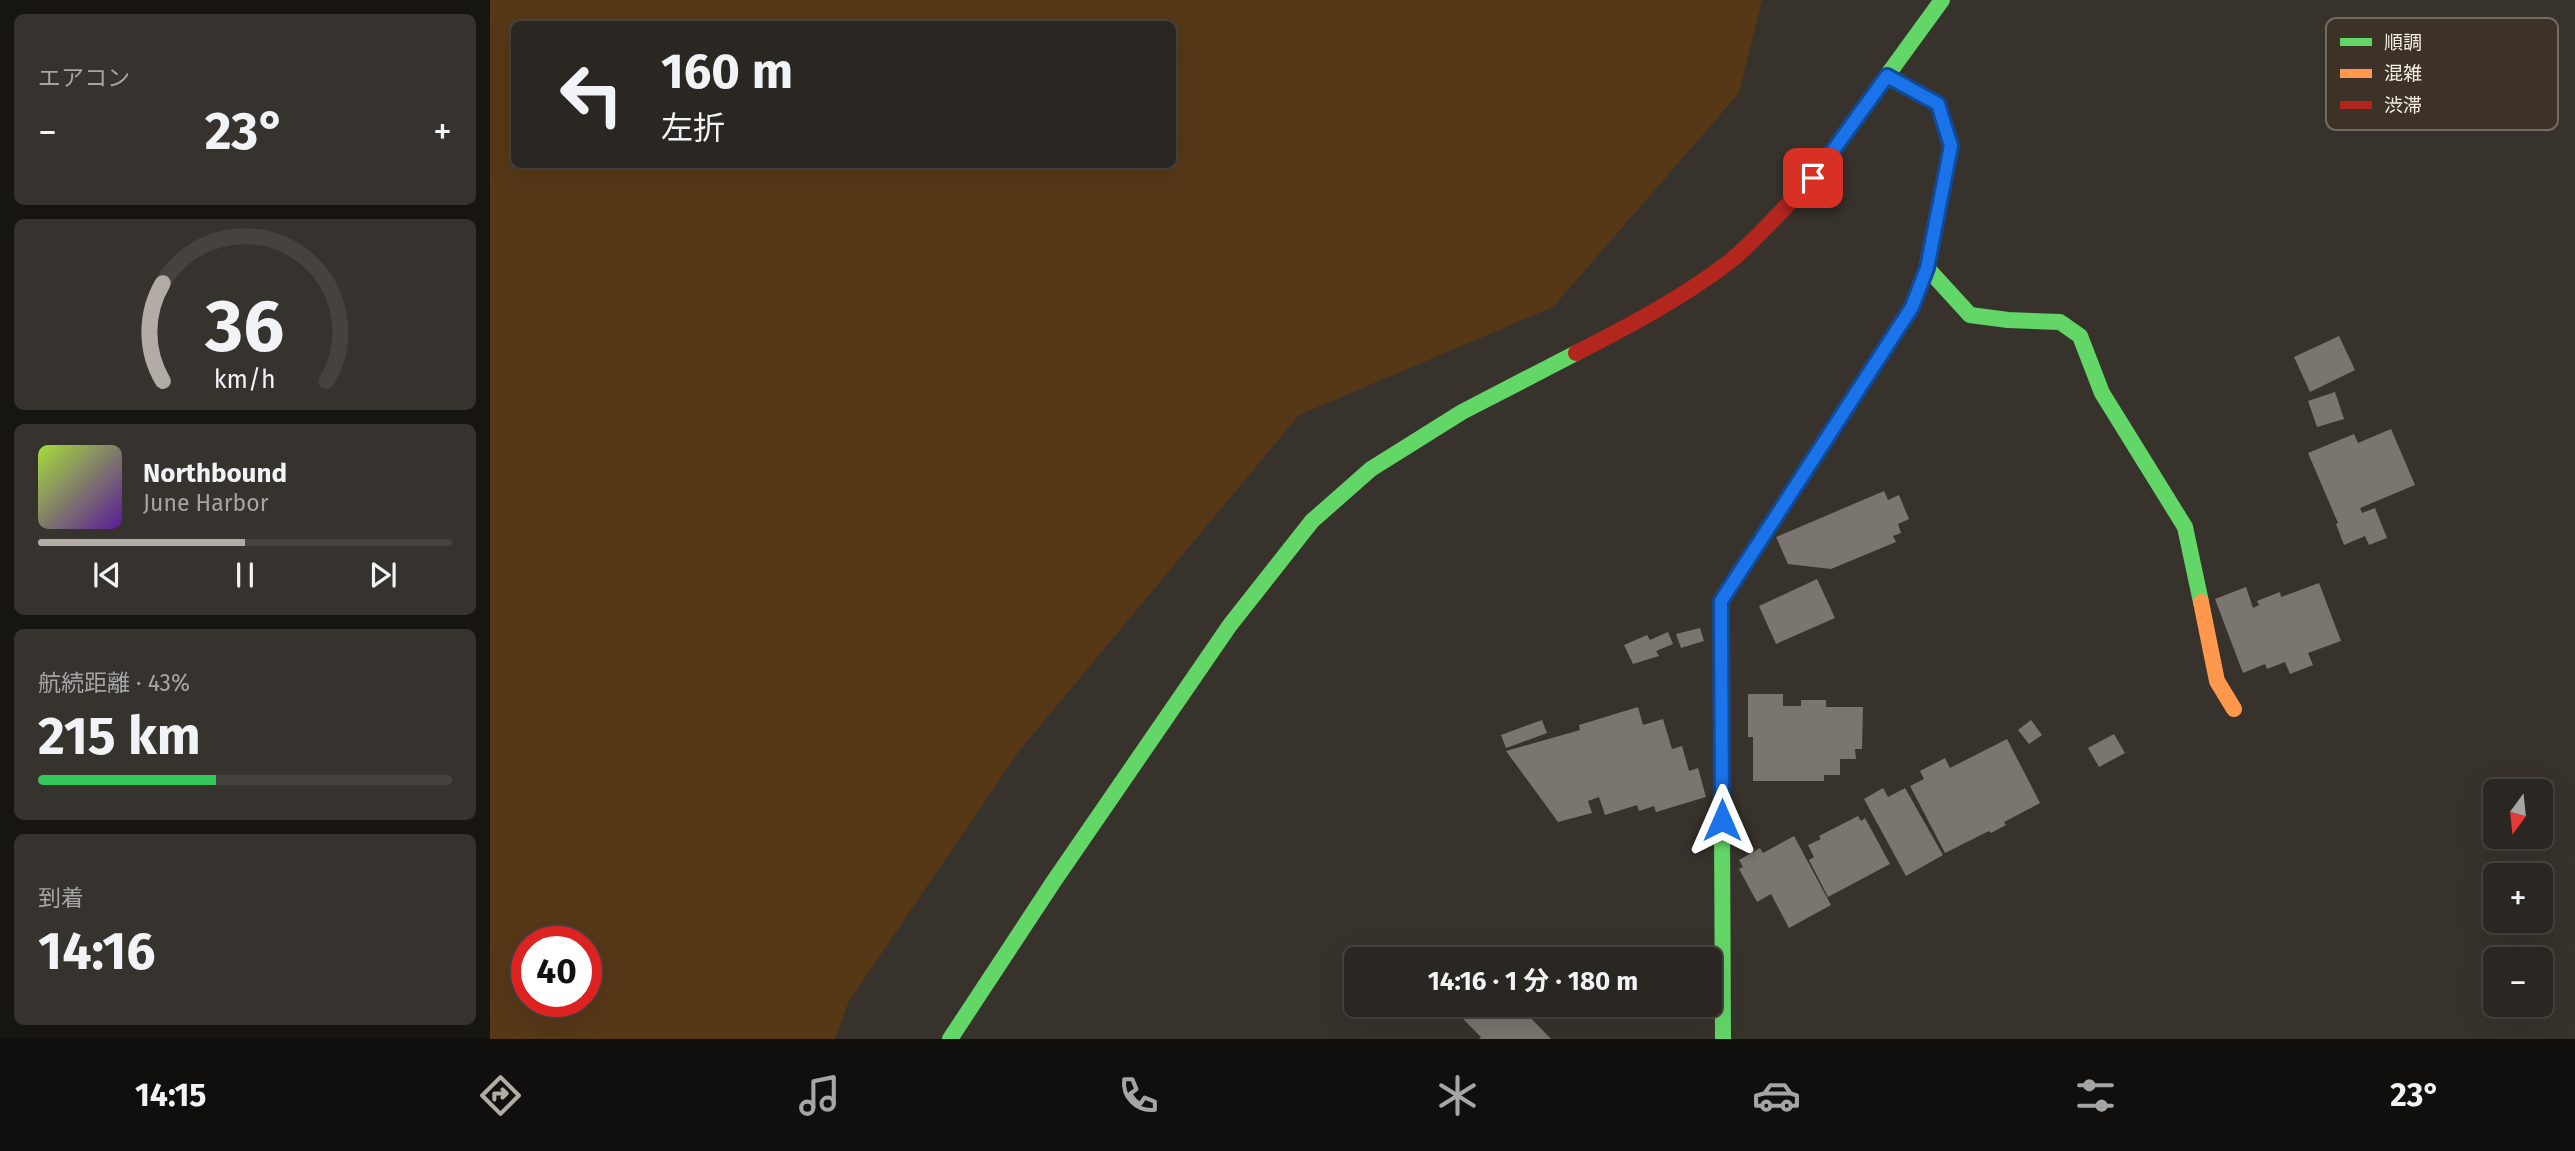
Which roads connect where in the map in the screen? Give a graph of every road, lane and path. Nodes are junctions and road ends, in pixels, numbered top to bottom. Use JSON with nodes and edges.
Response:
{"nodes":[{"id":1,"x":1942,"y":0,"type":"edge"},
{"id":2,"x":1887,"y":76,"type":"junction"},
{"id":3,"x":1927,"y":268,"type":"junction"},
{"id":4,"x":2234,"y":709,"type":"dead end"},
{"id":5,"x":950,"y":1039,"type":"edge"},
{"id":6,"x":1723,"y":1039,"type":"edge"}],
"edges":[{"from":1,"to":2,"type":"street"},
{"from":2,"to":3,"type":"street"},
{"from":2,"to":5,"type":"street"},
{"from":3,"to":4,"type":"street"},
{"from":3,"to":6,"type":"street"}]}
